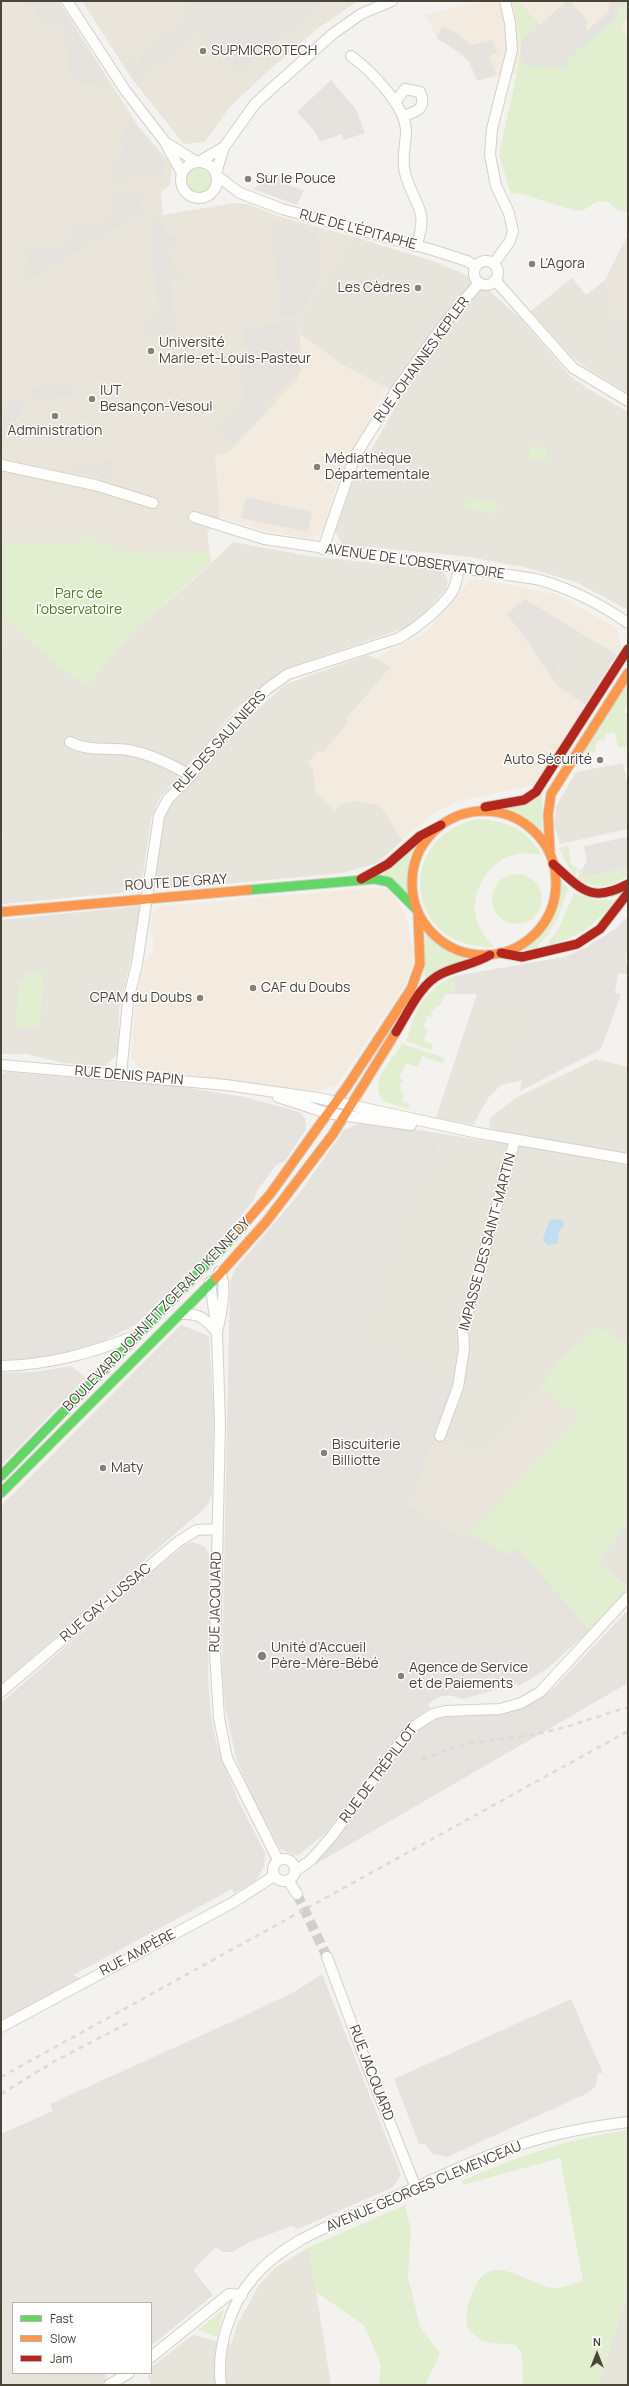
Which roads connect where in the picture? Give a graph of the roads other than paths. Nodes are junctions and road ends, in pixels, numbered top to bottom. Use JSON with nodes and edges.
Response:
{"nodes":[{"id":1,"x":67,"y":1,"type":"edge"},
{"id":2,"x":392,"y":1,"type":"edge"},
{"id":3,"x":505,"y":1,"type":"edge"},
{"id":4,"x":351,"y":56,"type":"dead end"},
{"id":5,"x":396,"y":101,"type":"junction"},
{"id":6,"x":403,"y":116,"type":"junction"},
{"id":7,"x":165,"y":142,"type":"junction"},
{"id":8,"x":224,"y":147,"type":"junction"},
{"id":9,"x":198,"y":162,"type":"junction"},
{"id":10,"x":182,"y":173,"type":"junction"},
{"id":11,"x":216,"y":174,"type":"junction"},
{"id":12,"x":210,"y":194,"type":"junction"},
{"id":13,"x":240,"y":194,"type":"junction"},
{"id":14,"x":416,"y":246,"type":"junction"},
{"id":15,"x":494,"y":263,"type":"junction"},
{"id":16,"x":475,"y":266,"type":"junction"},
{"id":17,"x":495,"y":280,"type":"junction"},
{"id":18,"x":479,"y":283,"type":"junction"},
{"id":19,"x":628,"y":401,"type":"edge"},
{"id":20,"x":1,"y":465,"type":"edge"},
{"id":21,"x":153,"y":503,"type":"dead end"},
{"id":22,"x":194,"y":517,"type":"dead end"},
{"id":23,"x":323,"y":549,"type":"junction"},
{"id":24,"x":459,"y":566,"type":"junction"},
{"id":25,"x":628,"y":623,"type":"edge"},
{"id":26,"x":628,"y":649,"type":"edge"},
{"id":27,"x":628,"y":673,"type":"edge"},
{"id":28,"x":70,"y":742,"type":"dead end"},
{"id":29,"x":190,"y":776,"type":"junction"},
{"id":30,"x":471,"y":812,"type":"junction"},
{"id":31,"x":442,"y":825,"type":"junction"},
{"id":32,"x":552,"y":860,"type":"junction"},
{"id":33,"x":354,"y":882,"type":"junction"},
{"id":34,"x":628,"y":884,"type":"edge"},
{"id":35,"x":628,"y":893,"type":"edge"},
{"id":36,"x":148,"y":899,"type":"junction"},
{"id":37,"x":417,"y":911,"type":"junction"},
{"id":38,"x":1,"y":912,"type":"edge"},
{"id":39,"x":501,"y":953,"type":"junction"},
{"id":40,"x":490,"y":955,"type":"junction"},
{"id":41,"x":1,"y":1065,"type":"edge"},
{"id":42,"x":120,"y":1075,"type":"junction"},
{"id":43,"x":258,"y":1090,"type":"junction"},
{"id":44,"x":336,"y":1101,"type":"junction"},
{"id":45,"x":352,"y":1105,"type":"junction"},
{"id":46,"x":327,"y":1113,"type":"junction"},
{"id":47,"x":344,"y":1116,"type":"junction"},
{"id":48,"x":436,"y":1125,"type":"junction"},
{"id":49,"x":515,"y":1140,"type":"junction"},
{"id":50,"x":628,"y":1159,"type":"edge"},
{"id":51,"x":207,"y":1266,"type":"junction"},
{"id":52,"x":221,"y":1273,"type":"junction"},
{"id":53,"x":210,"y":1285,"type":"junction"},
{"id":54,"x":181,"y":1314,"type":"junction"},
{"id":55,"x":217,"y":1332,"type":"junction"},
{"id":56,"x":137,"y":1335,"type":"junction"},
{"id":57,"x":1,"y":1366,"type":"edge"},
{"id":58,"x":440,"y":1436,"type":"dead end"},
{"id":59,"x":1,"y":1476,"type":"edge"},
{"id":60,"x":1,"y":1493,"type":"edge"},
{"id":61,"x":218,"y":1528,"type":"junction"},
{"id":62,"x":628,"y":1597,"type":"edge"},
{"id":63,"x":1,"y":1692,"type":"edge"},
{"id":64,"x":312,"y":1858,"type":"junction"},
{"id":65,"x":278,"y":1860,"type":"junction"},
{"id":66,"x":291,"y":1862,"type":"junction"},
{"id":67,"x":295,"y":1871,"type":"junction"},
{"id":68,"x":274,"y":1876,"type":"junction"},
{"id":69,"x":288,"y":1880,"type":"junction"},
{"id":70,"x":297,"y":1894,"type":"tunnel mouth"},
{"id":71,"x":327,"y":1957,"type":"tunnel mouth"},
{"id":72,"x":1,"y":2028,"type":"edge"},
{"id":73,"x":628,"y":2122,"type":"edge"},
{"id":74,"x":416,"y":2188,"type":"junction"},
{"id":75,"x":242,"y":2295,"type":"junction"},
{"id":76,"x":152,"y":2357,"type":"edge"},
{"id":77,"x":127,"y":2374,"type":"edge"},
{"id":78,"x":109,"y":2385,"type":"edge"},
{"id":79,"x":221,"y":2385,"type":"edge"}],
"edges":[{"from":1,"to":7,"type":"street"},
{"from":2,"to":8,"type":"street"},
{"from":3,"to":15,"type":"street"},
{"from":4,"to":5,"type":"street"},
{"from":5,"to":6,"type":"street"},
{"from":5,"to":6,"type":"street"},
{"from":6,"to":14,"type":"street"},
{"from":7,"to":9,"type":"street"},
{"from":7,"to":10,"type":"street"},
{"from":8,"to":9,"type":"street"},
{"from":8,"to":11,"type":"street"},
{"from":9,"to":10,"type":"street"},
{"from":9,"to":11,"type":"street"},
{"from":10,"to":12,"type":"street"},
{"from":11,"to":12,"type":"street"},
{"from":11,"to":13,"type":"street","name":"RUE DE L'ÉPITAPHE"},
{"from":12,"to":13,"type":"street","name":"RUE DE L'ÉPITAPHE"},
{"from":13,"to":14,"type":"street","name":"RUE DE L'ÉPITAPHE"},
{"from":14,"to":16,"type":"street","name":"RUE DE L'ÉPITAPHE"},
{"from":15,"to":16,"type":"street"},
{"from":15,"to":17,"type":"street"},
{"from":16,"to":18,"type":"street"},
{"from":17,"to":18,"type":"street"},
{"from":17,"to":19,"type":"street"},
{"from":18,"to":23,"type":"street","name":"RUE JOHANNES KEPLER"},
{"from":20,"to":21,"type":"street"},
{"from":22,"to":23,"type":"street","name":"AVENUE DE L'OBSERVATOIRE"},
{"from":23,"to":24,"type":"street","name":"AVENUE DE L'OBSERVATOIRE"},
{"from":24,"to":25,"type":"street","name":"AVENUE DE L'OBSERVATOIRE"},
{"from":24,"to":29,"type":"street","name":"RUE DES SAULNIERS"},
{"from":26,"to":30,"type":"main road"},
{"from":27,"to":32,"type":"main road"},
{"from":28,"to":29,"type":"street"},
{"from":29,"to":36,"type":"street","name":"RUE DES SAULNIERS"},
{"from":30,"to":31,"type":"main road"},
{"from":30,"to":32,"type":"main road"},
{"from":31,"to":33,"type":"main road","name":"ROUTE DE GRAY"},
{"from":31,"to":37,"type":"main road"},
{"from":32,"to":34,"type":"main road"},
{"from":32,"to":39,"type":"main road"},
{"from":33,"to":36,"type":"main road","name":"ROUTE DE GRAY"},
{"from":33,"to":37,"type":"main road","name":"ROUTE DE GRAY"},
{"from":35,"to":39,"type":"main road"},
{"from":36,"to":38,"type":"main road","name":"ROUTE DE GRAY"},
{"from":36,"to":42,"type":"street","name":"RUE DES SAULNIERS"},
{"from":37,"to":40,"type":"main road"},
{"from":37,"to":44,"type":"main road","name":"BOULEVARD JOHN FITZGERALD KENNEDY"},
{"from":39,"to":40,"type":"main road"},
{"from":40,"to":45,"type":"main road","name":"BOULEVARD JOHN FITZGERALD KENNEDY"},
{"from":41,"to":42,"type":"street","name":"RUE DENIS PAPIN"},
{"from":42,"to":43,"type":"street","name":"RUE DENIS PAPIN"},
{"from":43,"to":44,"type":"street","name":"RUE DENIS PAPIN"},
{"from":43,"to":46,"type":"street","name":"RUE DENIS PAPIN"},
{"from":44,"to":45,"type":"street","name":"RUE DENIS PAPIN"},
{"from":44,"to":46,"type":"main road","name":"BOULEVARD JOHN FITZGERALD KENNEDY"},
{"from":45,"to":47,"type":"main road","name":"BOULEVARD JOHN FITZGERALD KENNEDY"},
{"from":45,"to":48,"type":"street","name":"RUE DENIS PAPIN"},
{"from":46,"to":47,"type":"street","name":"RUE DENIS PAPIN"},
{"from":46,"to":51,"type":"main road","name":"BOULEVARD JOHN FITZGERALD KENNEDY"},
{"from":47,"to":48,"type":"street","name":"RUE DENIS PAPIN"},
{"from":47,"to":52,"type":"main road","name":"BOULEVARD JOHN FITZGERALD KENNEDY"},
{"from":48,"to":49,"type":"street"},
{"from":49,"to":50,"type":"street"},
{"from":49,"to":58,"type":"street","name":"IMPASSE DES SAINT-MARTIN"},
{"from":51,"to":52,"type":"street"},
{"from":51,"to":53,"type":"street","name":"RUE JACQUARD"},
{"from":51,"to":56,"type":"main road","name":"BOULEVARD JOHN FITZGERALD KENNEDY"},
{"from":52,"to":53,"type":"main road","name":"BOULEVARD JOHN FITZGERALD KENNEDY"},
{"from":52,"to":55,"type":"street","name":"RUE JACQUARD"},
{"from":53,"to":54,"type":"main road","name":"BOULEVARD JOHN FITZGERALD KENNEDY"},
{"from":53,"to":55,"type":"street","name":"RUE JACQUARD"},
{"from":54,"to":55,"type":"street"},
{"from":54,"to":60,"type":"main road","name":"BOULEVARD JOHN FITZGERALD KENNEDY"},
{"from":55,"to":61,"type":"street","name":"RUE JACQUARD"},
{"from":56,"to":57,"type":"street"},
{"from":56,"to":59,"type":"main road","name":"BOULEVARD JOHN FITZGERALD KENNEDY"},
{"from":61,"to":63,"type":"street","name":"RUE GAY-LUSSAC"},
{"from":61,"to":65,"type":"street","name":"RUE JACQUARD"},
{"from":62,"to":64,"type":"street","name":"RUE DE TRÉPILLOT"},
{"from":64,"to":66,"type":"street"},
{"from":64,"to":67,"type":"street","name":"RUE DE TRÉPILLOT"},
{"from":65,"to":66,"type":"street"},
{"from":65,"to":68,"type":"street"},
{"from":66,"to":67,"type":"street"},
{"from":67,"to":69,"type":"street"},
{"from":68,"to":69,"type":"street"},
{"from":68,"to":72,"type":"street","name":"RUE AMPÈRE"},
{"from":69,"to":70,"type":"street"},
{"from":71,"to":74,"type":"street","name":"RUE JACQUARD"},
{"from":73,"to":74,"type":"street","name":"AVENUE GEORGES CLEMENCEAU"},
{"from":74,"to":75,"type":"street","name":"AVENUE GEORGES CLEMENCEAU"},
{"from":75,"to":76,"type":"street"},
{"from":75,"to":79,"type":"street","name":"AVENUE GEORGES CLEMENCEAU"},
{"from":77,"to":78,"type":"street"}]}
